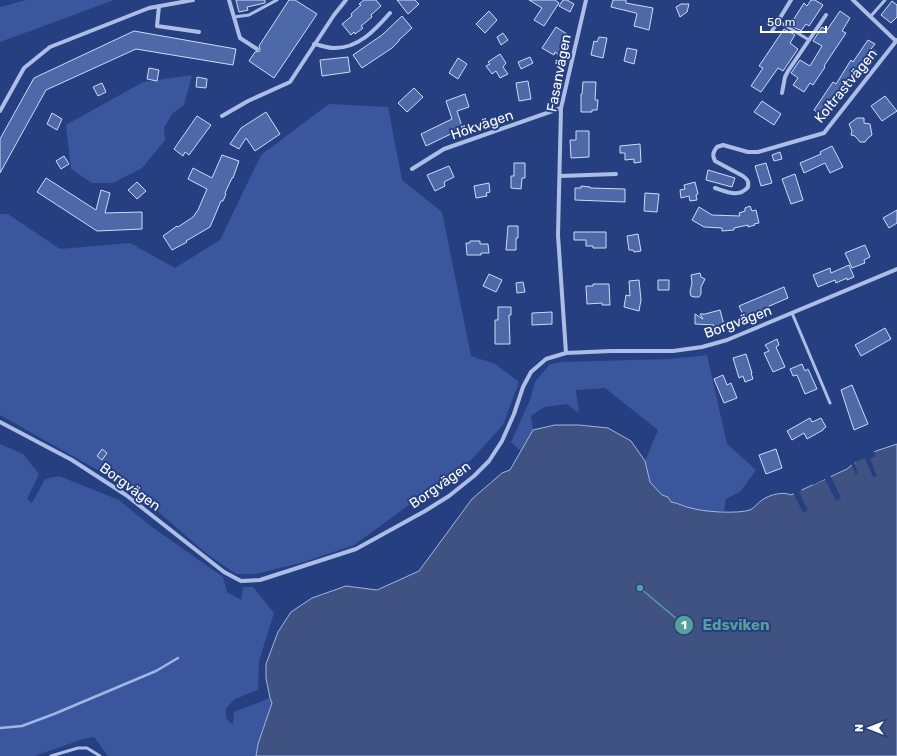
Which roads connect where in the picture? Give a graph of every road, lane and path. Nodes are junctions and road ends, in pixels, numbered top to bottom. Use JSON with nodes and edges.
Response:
{"nodes":[{"id":1,"x":193,"y":0,"type":"edge"},
{"id":2,"x":229,"y":0,"type":"edge"},
{"id":3,"x":277,"y":0,"type":"edge"},
{"id":4,"x":346,"y":0,"type":"edge"},
{"id":5,"x":586,"y":0,"type":"edge"},
{"id":6,"x":790,"y":0,"type":"edge"},
{"id":7,"x":853,"y":0,"type":"edge"},
{"id":8,"x":885,"y":0,"type":"edge"},
{"id":9,"x":159,"y":6,"type":"junction"},
{"id":10,"x":390,"y":13,"type":"dead end"},
{"id":11,"x":826,"y":15,"type":"dead end"},
{"id":12,"x":870,"y":16,"type":"junction"},
{"id":13,"x":234,"y":17,"type":"junction"},
{"id":14,"x":778,"y":21,"type":"junction"},
{"id":15,"x":772,"y":31,"type":"dead end"},
{"id":16,"x":199,"y":32,"type":"dead end"},
{"id":17,"x":809,"y":40,"type":"junction"},
{"id":18,"x":897,"y":41,"type":"edge"},
{"id":19,"x":314,"y":44,"type":"junction"},
{"id":20,"x":257,"y":49,"type":"dead end"},
{"id":21,"x":782,"y":93,"type":"dead end"},
{"id":22,"x":561,"y":108,"type":"junction"},
{"id":23,"x":0,"y":111,"type":"edge"},
{"id":24,"x":222,"y":116,"type":"dead end"},
{"id":25,"x":412,"y":169,"type":"dead end"},
{"id":26,"x":616,"y":174,"type":"dead end"},
{"id":27,"x":560,"y":176,"type":"junction"},
{"id":28,"x":715,"y":188,"type":"dead end"},
{"id":29,"x":897,"y":269,"type":"edge"},
{"id":30,"x":792,"y":314,"type":"junction"},
{"id":31,"x":566,"y":353,"type":"junction"},
{"id":32,"x":830,"y":403,"type":"dead end"},
{"id":33,"x":0,"y":422,"type":"edge"},
{"id":34,"x":51,"y":756,"type":"edge"},
{"id":35,"x":100,"y":756,"type":"edge"}],
"edges":[{"from":1,"to":9,"type":"street"},
{"from":2,"to":13,"type":"street"},
{"from":3,"to":13,"type":"lane"},
{"from":4,"to":19,"type":"street"},
{"from":5,"to":22,"type":"street","name":"Fasanvägen"},
{"from":6,"to":14,"type":"street"},
{"from":7,"to":12,"type":"street","name":"Koltrastvägen"},
{"from":8,"to":12,"type":"lane"},
{"from":9,"to":16,"type":"street"},
{"from":9,"to":23,"type":"street"},
{"from":10,"to":19,"type":"street"},
{"from":11,"to":17,"type":"street"},
{"from":12,"to":18,"type":"street","name":"Koltrastvägen"},
{"from":13,"to":20,"type":"street"},
{"from":14,"to":15,"type":"street"},
{"from":14,"to":17,"type":"lane"},
{"from":17,"to":21,"type":"street"},
{"from":18,"to":28,"type":"street","name":"Koltrastvägen"},
{"from":19,"to":24,"type":"street"},
{"from":22,"to":25,"type":"street","name":"Hökvägen"},
{"from":22,"to":27,"type":"street","name":"Fasanvägen"},
{"from":26,"to":27,"type":"street"},
{"from":27,"to":31,"type":"street","name":"Fasanvägen"},
{"from":29,"to":30,"type":"street","name":"Borgvägen"},
{"from":30,"to":31,"type":"street","name":"Borgvägen"},
{"from":30,"to":32,"type":"lane"},
{"from":31,"to":33,"type":"street","name":"Borgvägen"},
{"from":34,"to":35,"type":"lane"}]}
